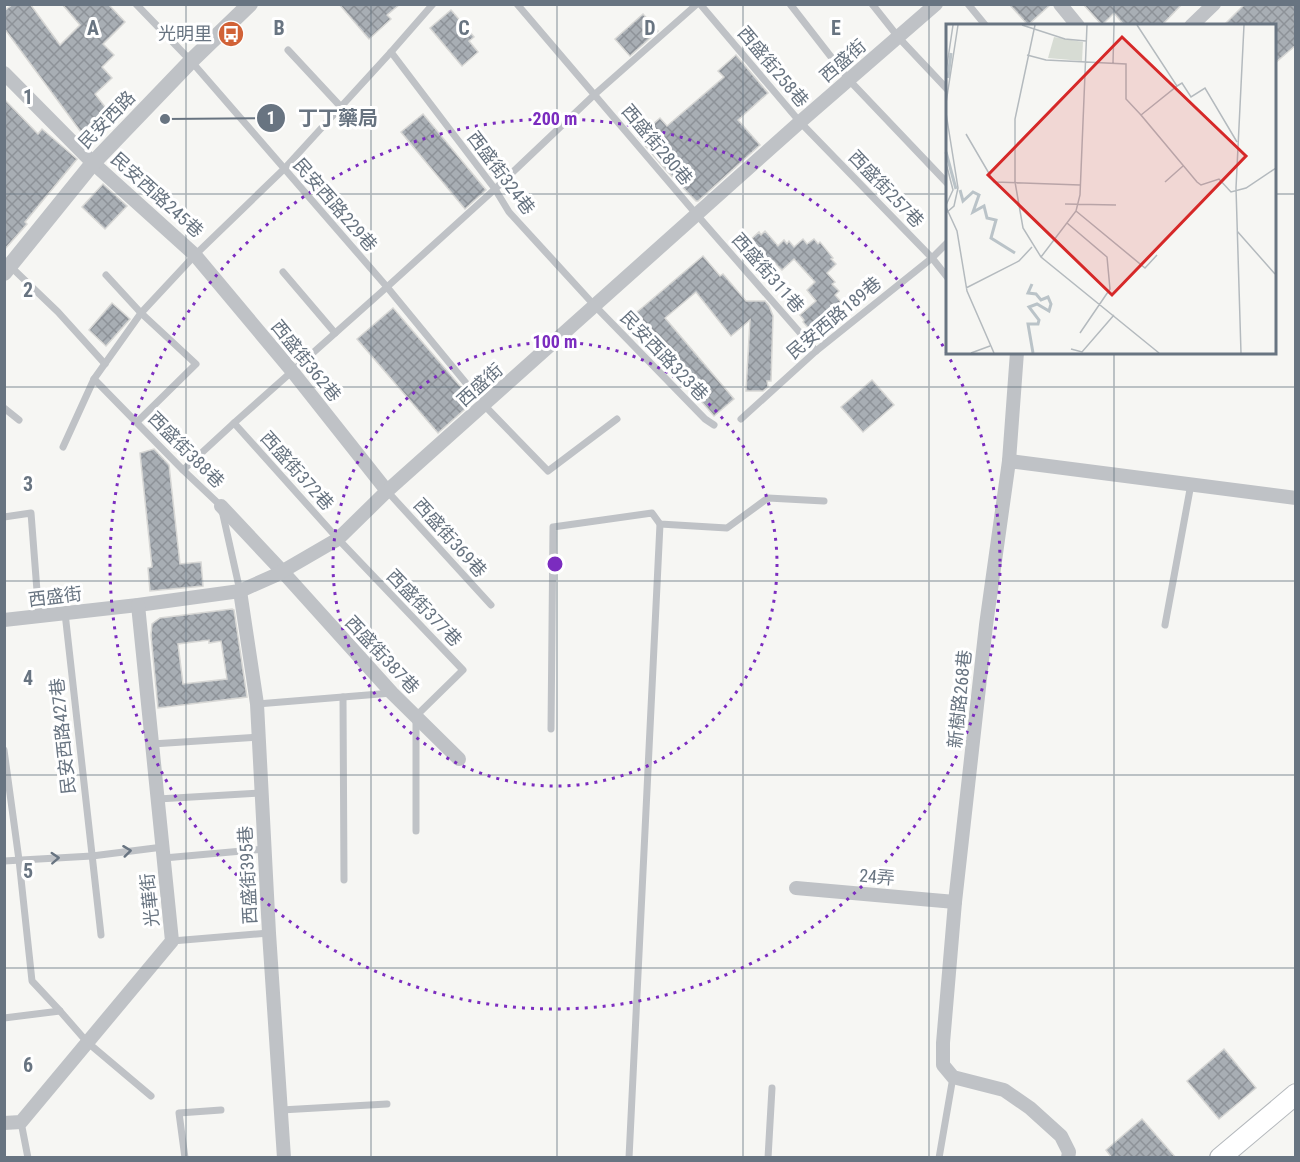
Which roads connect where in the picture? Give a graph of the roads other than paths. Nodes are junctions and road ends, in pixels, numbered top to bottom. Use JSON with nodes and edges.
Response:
{"nodes":[{"id":1,"x":136,"y":4,"type":"edge"},
{"id":2,"x":250,"y":4,"type":"edge"},
{"id":3,"x":433,"y":4,"type":"edge"},
{"id":4,"x":517,"y":4,"type":"edge"},
{"id":5,"x":699,"y":4,"type":"edge"},
{"id":6,"x":790,"y":4,"type":"edge"},
{"id":7,"x":872,"y":4,"type":"edge"},
{"id":8,"x":936,"y":4,"type":"edge"},
{"id":9,"x":968,"y":4,"type":"edge"},
{"id":10,"x":1059,"y":4,"type":"edge"},
{"id":11,"x":1214,"y":4,"type":"edge"},
{"id":12,"x":984,"y":24,"type":"edge"},
{"id":13,"x":1076,"y":24,"type":"edge"},
{"id":14,"x":1193,"y":24,"type":"edge"},
{"id":15,"x":899,"y":38,"type":"junction"},
{"id":16,"x":288,"y":50,"type":"dead end"},
{"id":17,"x":391,"y":52,"type":"junction"},
{"id":18,"x":190,"y":61,"type":"junction"},
{"id":19,"x":4,"y":73,"type":"edge"},
{"id":20,"x":849,"y":80,"type":"junction"},
{"id":21,"x":946,"y":88,"type":"edge"},
{"id":22,"x":594,"y":95,"type":"junction"},
{"id":23,"x":341,"y":107,"type":"junction"},
{"id":24,"x":800,"y":122,"type":"junction"},
{"id":25,"x":93,"y":163,"type":"junction"},
{"id":26,"x":284,"y":169,"type":"junction"},
{"id":27,"x":946,"y":182,"type":"edge"},
{"id":28,"x":495,"y":189,"type":"junction"},
{"id":29,"x":697,"y":215,"type":"junction"},
{"id":30,"x":946,"y":244,"type":"edge"},
{"id":31,"x":195,"y":255,"type":"junction"},
{"id":32,"x":932,"y":258,"type":"junction"},
{"id":33,"x":7,"y":270,"type":"edge"},
{"id":34,"x":283,"y":272,"type":"dead end"},
{"id":35,"x":106,"y":275,"type":"dead end"},
{"id":36,"x":946,"y":276,"type":"edge"},
{"id":37,"x":387,"y":287,"type":"junction"},
{"id":38,"x":595,"y":306,"type":"junction"},
{"id":39,"x":141,"y":314,"type":"junction"},
{"id":40,"x":335,"y":333,"type":"junction"},
{"id":41,"x":816,"y":351,"type":"junction"},
{"id":42,"x":1017,"y":354,"type":"edge"},
{"id":43,"x":105,"y":364,"type":"junction"},
{"id":44,"x":292,"y":371,"type":"junction"},
{"id":45,"x":94,"y":379,"type":"junction"},
{"id":46,"x":484,"y":405,"type":"junction"},
{"id":47,"x":4,"y":408,"type":"edge"},
{"id":48,"x":617,"y":418,"type":"dead end"},
{"id":49,"x":741,"y":419,"type":"dead end"},
{"id":50,"x":20,"y":420,"type":"dead end"},
{"id":51,"x":137,"y":422,"type":"junction"},
{"id":52,"x":234,"y":423,"type":"junction"},
{"id":53,"x":714,"y":425,"type":"dead end"},
{"id":54,"x":63,"y":447,"type":"dead end"},
{"id":55,"x":1009,"y":461,"type":"junction"},
{"id":56,"x":183,"y":470,"type":"junction"},
{"id":57,"x":1191,"y":484,"type":"junction"},
{"id":58,"x":387,"y":491,"type":"junction"},
{"id":59,"x":1296,"y":498,"type":"edge"},
{"id":60,"x":824,"y":501,"type":"dead end"},
{"id":61,"x":221,"y":506,"type":"junction"},
{"id":62,"x":4,"y":517,"type":"edge"},
{"id":63,"x":660,"y":524,"type":"junction"},
{"id":64,"x":338,"y":539,"type":"junction"},
{"id":65,"x":282,"y":571,"type":"junction"},
{"id":66,"x":240,"y":591,"type":"junction"},
{"id":67,"x":138,"y":605,"type":"junction"},
{"id":68,"x":491,"y":605,"type":"dead end"},
{"id":69,"x":65,"y":614,"type":"junction"},
{"id":70,"x":39,"y":616,"type":"junction"},
{"id":71,"x":4,"y":621,"type":"edge"},
{"id":72,"x":1165,"y":625,"type":"dead end"},
{"id":73,"x":392,"y":693,"type":"junction"},
{"id":74,"x":343,"y":697,"type":"junction"},
{"id":75,"x":257,"y":704,"type":"junction"},
{"id":76,"x":416,"y":716,"type":"junction"},
{"id":77,"x":551,"y":729,"type":"dead end"},
{"id":78,"x":259,"y":737,"type":"junction"},
{"id":79,"x":152,"y":744,"type":"junction"},
{"id":80,"x":4,"y":750,"type":"edge"},
{"id":81,"x":459,"y":759,"type":"dead end"},
{"id":82,"x":262,"y":792,"type":"junction"},
{"id":83,"x":158,"y":799,"type":"junction"},
{"id":84,"x":416,"y":831,"type":"dead end"},
{"id":85,"x":265,"y":849,"type":"junction"},
{"id":86,"x":163,"y":853,"type":"junction"},
{"id":87,"x":92,"y":856,"type":"junction"},
{"id":88,"x":19,"y":860,"type":"junction"},
{"id":89,"x":4,"y":861,"type":"edge"},
{"id":90,"x":344,"y":880,"type":"dead end"},
{"id":91,"x":796,"y":888,"type":"dead end"},
{"id":92,"x":956,"y":902,"type":"junction"},
{"id":93,"x":269,"y":933,"type":"junction"},
{"id":94,"x":101,"y":935,"type":"dead end"},
{"id":95,"x":172,"y":940,"type":"junction"},
{"id":96,"x":60,"y":1011,"type":"junction"},
{"id":97,"x":4,"y":1018,"type":"edge"},
{"id":98,"x":87,"y":1042,"type":"junction"},
{"id":99,"x":953,"y":1077,"type":"junction"},
{"id":100,"x":772,"y":1088,"type":"dead end"},
{"id":101,"x":1296,"y":1094,"type":"edge"},
{"id":102,"x":151,"y":1096,"type":"dead end"},
{"id":103,"x":387,"y":1104,"type":"dead end"},
{"id":104,"x":221,"y":1110,"type":"dead end"},
{"id":105,"x":281,"y":1110,"type":"junction"},
{"id":106,"x":21,"y":1122,"type":"junction"},
{"id":107,"x":4,"y":1123,"type":"edge"},
{"id":108,"x":28,"y":1158,"type":"edge"},
{"id":109,"x":185,"y":1158,"type":"edge"},
{"id":110,"x":284,"y":1158,"type":"edge"},
{"id":111,"x":629,"y":1158,"type":"edge"},
{"id":112,"x":768,"y":1158,"type":"edge"},
{"id":113,"x":939,"y":1158,"type":"edge"},
{"id":114,"x":1068,"y":1158,"type":"edge"},
{"id":115,"x":1220,"y":1158,"type":"edge"}],
"edges":[{"from":1,"to":18,"type":"lane","name":"民安西路229巷"},
{"from":2,"to":18,"type":"street","name":"民安西路"},
{"from":3,"to":17,"type":"lane"},
{"from":4,"to":22,"type":"lane"},
{"from":5,"to":22,"type":"lane"},
{"from":5,"to":24,"type":"lane","name":"西盛街258巷"},
{"from":6,"to":20,"type":"lane"},
{"from":7,"to":15,"type":"lane"},
{"from":8,"to":15,"type":"street","name":"西盛街"},
{"from":9,"to":12,"type":"lane"},
{"from":10,"to":13,"type":"street"},
{"from":11,"to":14,"type":"street"},
{"from":15,"to":20,"type":"street","name":"西盛街"},
{"from":15,"to":21,"type":"lane"},
{"from":16,"to":23,"type":"lane"},
{"from":17,"to":23,"type":"lane"},
{"from":17,"to":28,"type":"lane","name":"西盛街324巷"},
{"from":18,"to":25,"type":"street","name":"民安西路"},
{"from":18,"to":26,"type":"lane","name":"民安西路229巷"},
{"from":19,"to":25,"type":"street","name":"民安西路245巷"},
{"from":20,"to":24,"type":"street","name":"西盛街"},
{"from":20,"to":27,"type":"lane"},
{"from":22,"to":28,"type":"lane"},
{"from":22,"to":29,"type":"lane","name":"西盛街280巷"},
{"from":23,"to":26,"type":"lane"},
{"from":24,"to":29,"type":"street","name":"西盛街"},
{"from":24,"to":32,"type":"lane","name":"西盛街257巷"},
{"from":25,"to":31,"type":"street","name":"民安西路245巷"},
{"from":25,"to":33,"type":"street","name":"民安西路"},
{"from":26,"to":31,"type":"lane"},
{"from":26,"to":37,"type":"lane","name":"民安西路229巷"},
{"from":28,"to":37,"type":"lane"},
{"from":28,"to":38,"type":"lane","name":"西盛街324巷"},
{"from":29,"to":38,"type":"street","name":"西盛街"},
{"from":29,"to":41,"type":"lane","name":"西盛街311巷"},
{"from":30,"to":32,"type":"lane","name":"民安西路189巷"},
{"from":31,"to":39,"type":"lane"},
{"from":31,"to":44,"type":"street","name":"西盛街362巷"},
{"from":32,"to":36,"type":"lane","name":"西盛街257巷"},
{"from":32,"to":41,"type":"lane","name":"民安西路189巷"},
{"from":33,"to":43,"type":"lane"},
{"from":34,"to":40,"type":"lane"},
{"from":35,"to":39,"type":"lane"},
{"from":37,"to":40,"type":"lane"},
{"from":37,"to":46,"type":"lane","name":"民安西路229巷"},
{"from":38,"to":46,"type":"street","name":"西盛街"},
{"from":38,"to":53,"type":"lane","name":"民安西路323巷"},
{"from":39,"to":43,"type":"lane"},
{"from":39,"to":51,"type":"lane"},
{"from":40,"to":44,"type":"lane"},
{"from":41,"to":49,"type":"lane","name":"民安西路189巷"},
{"from":42,"to":55,"type":"street","name":"新樹路268巷"},
{"from":43,"to":45,"type":"lane"},
{"from":44,"to":52,"type":"lane"},
{"from":44,"to":58,"type":"street","name":"西盛街362巷"},
{"from":45,"to":51,"type":"lane","name":"西盛街388巷"},
{"from":45,"to":54,"type":"lane"},
{"from":46,"to":48,"type":"lane","name":"民安西路229巷"},
{"from":46,"to":58,"type":"street","name":"西盛街"},
{"from":47,"to":50,"type":"lane"},
{"from":51,"to":56,"type":"lane","name":"西盛街388巷"},
{"from":52,"to":56,"type":"lane"},
{"from":52,"to":64,"type":"lane","name":"西盛街372巷"},
{"from":55,"to":57,"type":"street"},
{"from":55,"to":92,"type":"street","name":"新樹路268巷"},
{"from":56,"to":61,"type":"lane","name":"西盛街388巷"},
{"from":57,"to":59,"type":"street"},
{"from":57,"to":72,"type":"lane"},
{"from":58,"to":64,"type":"street","name":"西盛街"},
{"from":58,"to":68,"type":"lane","name":"西盛街369巷"},
{"from":60,"to":63,"type":"lane"},
{"from":61,"to":65,"type":"street","name":"西盛街387巷"},
{"from":61,"to":66,"type":"lane","name":"西盛街388巷"},
{"from":62,"to":70,"type":"lane"},
{"from":63,"to":77,"type":"lane"},
{"from":63,"to":111,"type":"lane"},
{"from":64,"to":65,"type":"street","name":"西盛街"},
{"from":64,"to":76,"type":"lane","name":"西盛街377巷"},
{"from":65,"to":66,"type":"street","name":"西盛街"},
{"from":65,"to":73,"type":"street","name":"西盛街387巷"},
{"from":66,"to":67,"type":"street","name":"西盛街"},
{"from":66,"to":75,"type":"street","name":"西盛街395巷"},
{"from":67,"to":69,"type":"street","name":"西盛街"},
{"from":67,"to":79,"type":"street","name":"光華街"},
{"from":69,"to":70,"type":"street","name":"西盛街"},
{"from":69,"to":87,"type":"lane","name":"民安西路427巷"},
{"from":70,"to":71,"type":"street","name":"西盛街"},
{"from":73,"to":74,"type":"lane"},
{"from":73,"to":76,"type":"street","name":"西盛街387巷"},
{"from":74,"to":75,"type":"lane"},
{"from":74,"to":90,"type":"lane"},
{"from":75,"to":78,"type":"street","name":"西盛街395巷"},
{"from":76,"to":81,"type":"street","name":"西盛街387巷"},
{"from":76,"to":84,"type":"lane"},
{"from":78,"to":79,"type":"lane"},
{"from":78,"to":82,"type":"street","name":"西盛街395巷"},
{"from":79,"to":83,"type":"street","name":"光華街"},
{"from":80,"to":88,"type":"lane"},
{"from":82,"to":83,"type":"lane"},
{"from":82,"to":85,"type":"street","name":"西盛街395巷"},
{"from":83,"to":86,"type":"street","name":"光華街"},
{"from":85,"to":86,"type":"lane"},
{"from":85,"to":93,"type":"street","name":"西盛街395巷"},
{"from":87,"to":86,"type":"lane","one_way":true},
{"from":86,"to":95,"type":"street","name":"光華街"},
{"from":88,"to":87,"type":"lane","one_way":true},
{"from":87,"to":94,"type":"lane","name":"民安西路427巷"},
{"from":88,"to":89,"type":"lane"},
{"from":88,"to":96,"type":"lane"},
{"from":91,"to":92,"type":"street","name":"24弄"},
{"from":92,"to":99,"type":"street","name":"新樹路268巷"},
{"from":93,"to":95,"type":"lane"},
{"from":93,"to":105,"type":"street","name":"西盛街395巷"},
{"from":95,"to":98,"type":"street","name":"光華街"},
{"from":96,"to":97,"type":"lane"},
{"from":96,"to":98,"type":"lane"},
{"from":98,"to":102,"type":"lane"},
{"from":98,"to":106,"type":"street","name":"光華街"},
{"from":99,"to":113,"type":"lane"},
{"from":99,"to":114,"type":"street"},
{"from":100,"to":112,"type":"lane"},
{"from":101,"to":115,"type":"main road"},
{"from":103,"to":105,"type":"lane"},
{"from":104,"to":109,"type":"lane"},
{"from":105,"to":110,"type":"street","name":"西盛街395巷"},
{"from":106,"to":107,"type":"street"},
{"from":106,"to":108,"type":"lane"}]}
